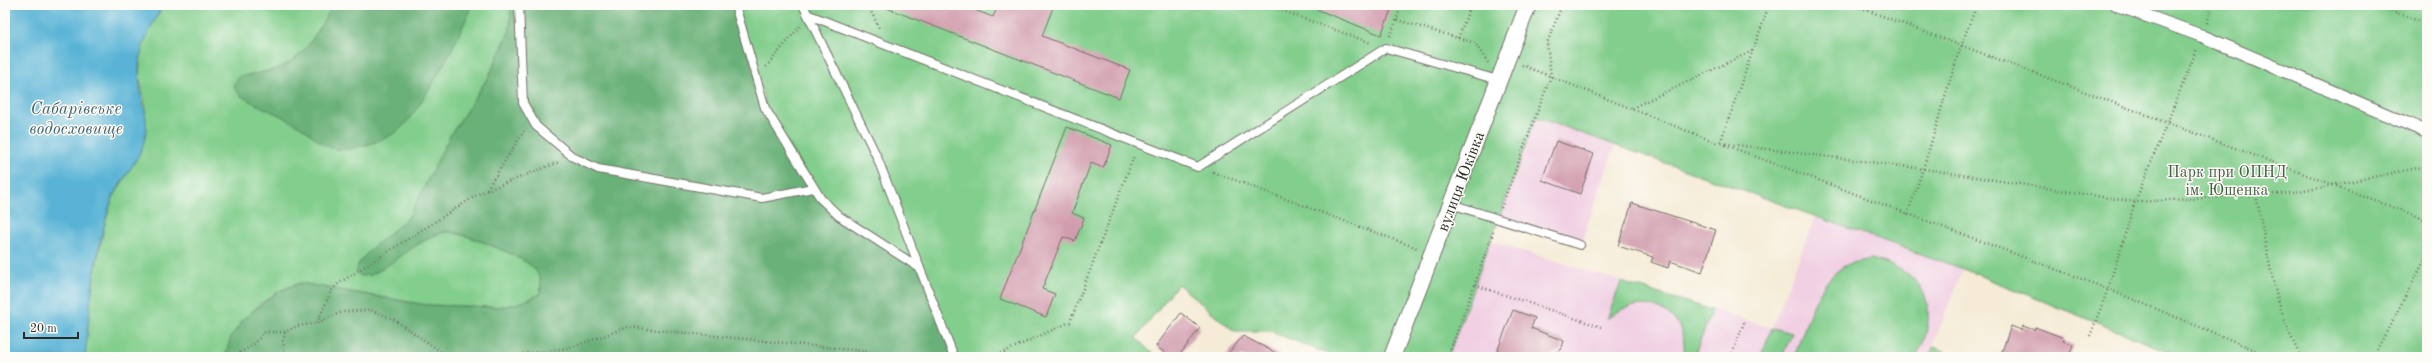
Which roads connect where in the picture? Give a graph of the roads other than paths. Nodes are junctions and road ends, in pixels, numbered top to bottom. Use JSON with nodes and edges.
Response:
{"nodes":[{"id":1,"x":519,"y":5,"type":"edge"},
{"id":2,"x":735,"y":5,"type":"edge"},
{"id":3,"x":804,"y":5,"type":"edge"},
{"id":4,"x":1528,"y":5,"type":"edge"},
{"id":5,"x":2117,"y":5,"type":"edge"},
{"id":6,"x":809,"y":15,"type":"junction"},
{"id":7,"x":1498,"y":80,"type":"junction"},
{"id":8,"x":2427,"y":132,"type":"edge"},
{"id":9,"x":813,"y":188,"type":"junction"},
{"id":10,"x":1451,"y":204,"type":"junction"},
{"id":11,"x":1580,"y":245,"type":"dead end"},
{"id":12,"x":918,"y":267,"type":"junction"},
{"id":13,"x":954,"y":357,"type":"edge"},
{"id":14,"x":1392,"y":357,"type":"edge"}],
"edges":[{"from":1,"to":9,"type":"lane"},
{"from":2,"to":9,"type":"lane"},
{"from":3,"to":6,"type":"lane"},
{"from":4,"to":7,"type":"street","name":"вулиця Юківка"},
{"from":5,"to":8,"type":"street"},
{"from":6,"to":7,"type":"lane"},
{"from":6,"to":12,"type":"lane"},
{"from":7,"to":10,"type":"street","name":"вулиця Юківка"},
{"from":9,"to":12,"type":"lane"},
{"from":10,"to":11,"type":"lane"},
{"from":10,"to":14,"type":"street","name":"вулиця Юківка"},
{"from":12,"to":13,"type":"lane"}]}
